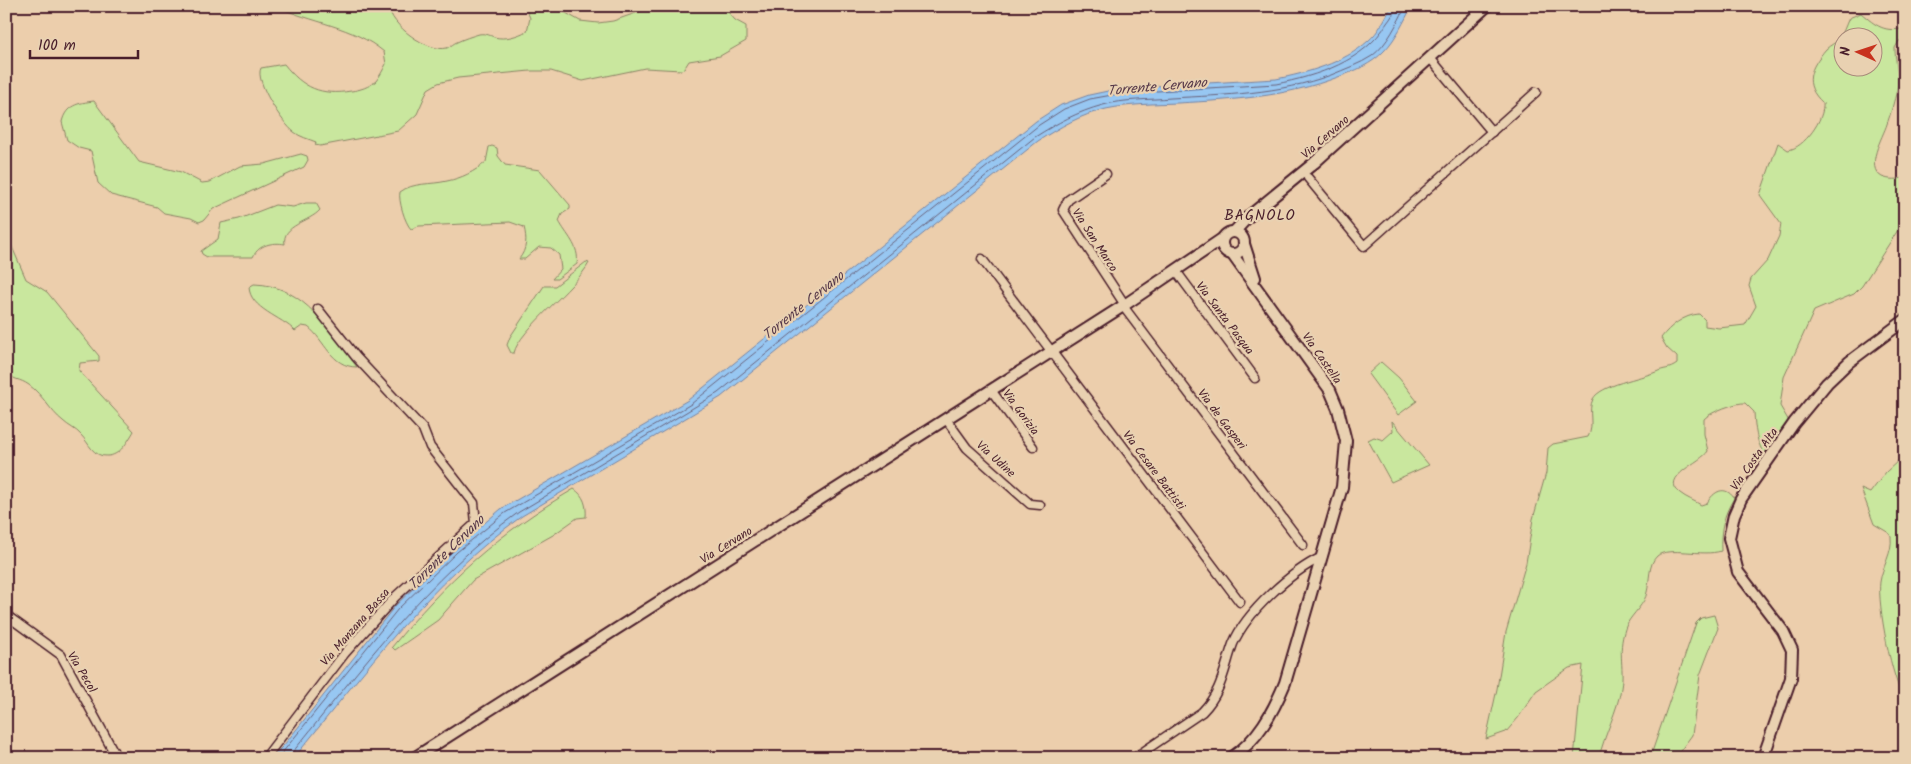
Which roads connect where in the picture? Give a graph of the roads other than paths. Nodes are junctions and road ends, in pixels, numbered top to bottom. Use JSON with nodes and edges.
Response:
{"nodes":[{"id":1,"x":1487,"y":6,"type":"edge"},
{"id":2,"x":1430,"y":58,"type":"junction"},
{"id":3,"x":1536,"y":92,"type":"dead end"},
{"id":4,"x":1492,"y":132,"type":"junction"},
{"id":5,"x":1106,"y":174,"type":"dead end"},
{"id":6,"x":1308,"y":178,"type":"dead end"},
{"id":7,"x":1256,"y":211,"type":"junction"},
{"id":8,"x":1234,"y":232,"type":"junction"},
{"id":9,"x":1222,"y":239,"type":"junction"},
{"id":10,"x":1244,"y":242,"type":"junction"},
{"id":11,"x":1229,"y":253,"type":"junction"},
{"id":12,"x":1199,"y":255,"type":"junction"},
{"id":13,"x":982,"y":259,"type":"dead end"},
{"id":14,"x":1176,"y":271,"type":"junction"},
{"id":15,"x":1264,"y":297,"type":"junction"},
{"id":16,"x":1124,"y":305,"type":"junction"},
{"id":17,"x":318,"y":309,"type":"dead end"},
{"id":18,"x":1905,"y":320,"type":"edge"},
{"id":19,"x":1050,"y":352,"type":"junction"},
{"id":20,"x":1255,"y":378,"type":"dead end"},
{"id":21,"x":991,"y":390,"type":"junction"},
{"id":22,"x":946,"y":419,"type":"junction"},
{"id":23,"x":1033,"y":448,"type":"dead end"},
{"id":24,"x":1040,"y":505,"type":"dead end"},
{"id":25,"x":1303,"y":545,"type":"dead end"},
{"id":26,"x":1322,"y":558,"type":"junction"},
{"id":27,"x":1240,"y":602,"type":"dead end"},
{"id":28,"x":6,"y":615,"type":"edge"},
{"id":29,"x":117,"y":758,"type":"edge"},
{"id":30,"x":264,"y":758,"type":"edge"},
{"id":31,"x":414,"y":758,"type":"edge"},
{"id":32,"x":1134,"y":758,"type":"edge"},
{"id":33,"x":1231,"y":758,"type":"edge"},
{"id":34,"x":1763,"y":758,"type":"edge"}],
"edges":[{"from":1,"to":2,"type":"main road","name":"Via Cervano"},
{"from":2,"to":4,"type":"street"},
{"from":2,"to":7,"type":"main road","name":"Via Cervano"},
{"from":3,"to":4,"type":"street","name":"Via Cervano"},
{"from":4,"to":6,"type":"street","name":"Via Cervano"},
{"from":5,"to":16,"type":"street","name":"Via San Marco"},
{"from":7,"to":8,"type":"main road","name":"Via Cervano"},
{"from":7,"to":10,"type":"main road"},
{"from":8,"to":9,"type":"main road"},
{"from":8,"to":10,"type":"main road"},
{"from":9,"to":11,"type":"main road"},
{"from":9,"to":12,"type":"main road","name":"Via Cervano"},
{"from":10,"to":11,"type":"main road"},
{"from":10,"to":15,"type":"main road"},
{"from":11,"to":12,"type":"main road"},
{"from":11,"to":15,"type":"main road"},
{"from":12,"to":14,"type":"main road","name":"Via Cervano"},
{"from":13,"to":19,"type":"street"},
{"from":14,"to":16,"type":"main road","name":"Via Cervano"},
{"from":14,"to":20,"type":"street","name":"Via Santa Pasqua"},
{"from":15,"to":26,"type":"main road","name":"Via Castella"},
{"from":16,"to":19,"type":"main road","name":"Via Cervano"},
{"from":16,"to":25,"type":"street","name":"Via de Gasperi"},
{"from":17,"to":30,"type":"street","name":"Via Manzana Bassa"},
{"from":18,"to":34,"type":"main road","name":"Via Costa Alta"},
{"from":19,"to":21,"type":"main road","name":"Via Cervano"},
{"from":19,"to":27,"type":"street","name":"Via Cesare Battisti"},
{"from":21,"to":22,"type":"main road","name":"Via Cervano"},
{"from":21,"to":23,"type":"street","name":"Via Gorizia"},
{"from":22,"to":24,"type":"street","name":"Via Udine"},
{"from":22,"to":31,"type":"main road","name":"Via Cervano"},
{"from":26,"to":32,"type":"street"},
{"from":26,"to":33,"type":"main road","name":"Via Castella"},
{"from":28,"to":29,"type":"street","name":"Via Pecol"}]}
